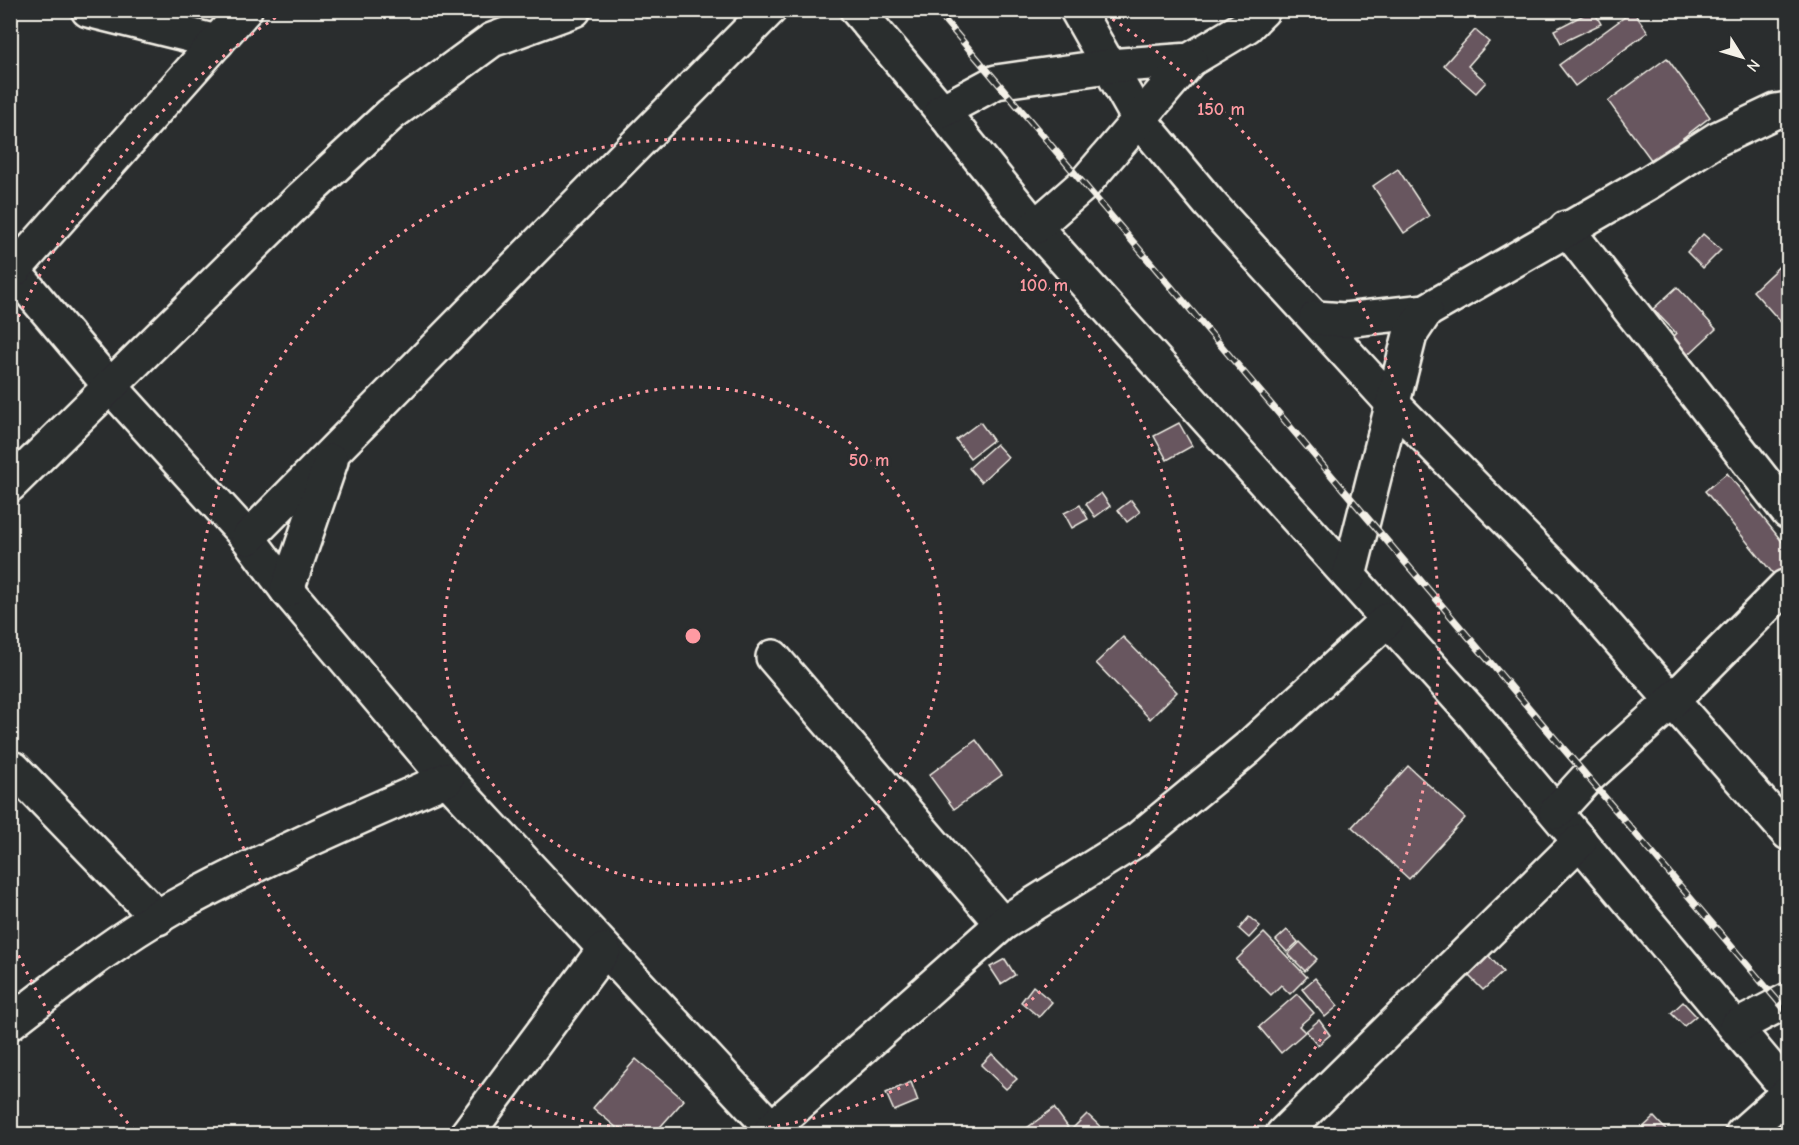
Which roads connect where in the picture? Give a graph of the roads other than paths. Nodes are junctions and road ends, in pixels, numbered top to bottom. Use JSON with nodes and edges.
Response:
{"nodes":[{"id":1,"x":88,"y":10,"type":"edge"},
{"id":2,"x":245,"y":10,"type":"edge"},
{"id":3,"x":574,"y":10,"type":"edge"},
{"id":4,"x":770,"y":10,"type":"edge"},
{"id":5,"x":857,"y":10,"type":"edge"},
{"id":6,"x":1077,"y":10,"type":"edge"},
{"id":7,"x":1263,"y":10,"type":"edge"},
{"id":8,"x":217,"y":42,"type":"junction"},
{"id":9,"x":1190,"y":60,"type":"junction"},
{"id":10,"x":1109,"y":66,"type":"junction"},
{"id":11,"x":1788,"y":110,"type":"edge"},
{"id":12,"x":942,"y":111,"type":"junction"},
{"id":13,"x":1139,"y":119,"type":"junction"},
{"id":14,"x":1035,"y":227,"type":"junction"},
{"id":15,"x":1566,"y":228,"type":"junction"},
{"id":16,"x":12,"y":269,"type":"edge"},
{"id":17,"x":1426,"y":311,"type":"junction"},
{"id":18,"x":1316,"y":318,"type":"junction"},
{"id":19,"x":110,"y":386,"type":"junction"},
{"id":20,"x":1393,"y":404,"type":"junction"},
{"id":21,"x":333,"y":454,"type":"junction"},
{"id":22,"x":10,"y":485,"type":"edge"},
{"id":23,"x":1788,"y":512,"type":"edge"},
{"id":24,"x":248,"y":538,"type":"junction"},
{"id":25,"x":1349,"y":576,"type":"junction"},
{"id":26,"x":1787,"y":587,"type":"edge"},
{"id":27,"x":287,"y":590,"type":"junction"},
{"id":28,"x":1388,"y":619,"type":"junction"},
{"id":29,"x":773,"y":657,"type":"dead end"},
{"id":30,"x":1671,"y":702,"type":"junction"},
{"id":31,"x":14,"y":769,"type":"dead end"},
{"id":32,"x":447,"y":779,"type":"junction"},
{"id":33,"x":1556,"y":812,"type":"junction"},
{"id":34,"x":1788,"y":833,"type":"edge"},
{"id":35,"x":1580,"y":841,"type":"junction"},
{"id":36,"x":158,"y":918,"type":"junction"},
{"id":37,"x":1002,"y":924,"type":"junction"},
{"id":38,"x":604,"y":950,"type":"junction"},
{"id":39,"x":1788,"y":1000,"type":"edge"},
{"id":40,"x":10,"y":1023,"type":"edge"},
{"id":41,"x":1736,"y":1027,"type":"junction"},
{"id":42,"x":1788,"y":1091,"type":"edge"},
{"id":43,"x":774,"y":1131,"type":"edge"},
{"id":44,"x":467,"y":1134,"type":"edge"},
{"id":45,"x":1283,"y":1134,"type":"edge"},
{"id":46,"x":1742,"y":1134,"type":"edge"}],
"edges":[{"from":1,"to":8,"type":"street"},
{"from":2,"to":8,"type":"street"},
{"from":3,"to":19,"type":"street"},
{"from":4,"to":21,"type":"street"},
{"from":5,"to":12,"type":"street"},
{"from":6,"to":10,"type":"street"},
{"from":7,"to":9,"type":"street"},
{"from":8,"to":16,"type":"street"},
{"from":9,"to":10,"type":"street"},
{"from":9,"to":13,"type":"street"},
{"from":10,"to":12,"type":"street"},
{"from":10,"to":13,"type":"street"},
{"from":11,"to":15,"type":"street"},
{"from":12,"to":14,"type":"street"},
{"from":13,"to":14,"type":"street"},
{"from":13,"to":18,"type":"street"},
{"from":14,"to":25,"type":"street"},
{"from":15,"to":17,"type":"street"},
{"from":15,"to":23,"type":"street"},
{"from":16,"to":19,"type":"street"},
{"from":17,"to":18,"type":"street"},
{"from":17,"to":20,"type":"street"},
{"from":18,"to":20,"type":"street"},
{"from":19,"to":22,"type":"street"},
{"from":19,"to":24,"type":"street"},
{"from":20,"to":25,"type":"street"},
{"from":20,"to":30,"type":"street"},
{"from":21,"to":24,"type":"street"},
{"from":21,"to":27,"type":"street"},
{"from":24,"to":27,"type":"street"},
{"from":25,"to":28,"type":"street"},
{"from":26,"to":30,"type":"street"},
{"from":27,"to":32,"type":"street"},
{"from":28,"to":33,"type":"street"},
{"from":28,"to":37,"type":"street"},
{"from":29,"to":37,"type":"street"},
{"from":30,"to":33,"type":"street"},
{"from":30,"to":34,"type":"street"},
{"from":31,"to":36,"type":"street"},
{"from":32,"to":36,"type":"street"},
{"from":32,"to":38,"type":"street"},
{"from":33,"to":35,"type":"street"},
{"from":35,"to":41,"type":"street"},
{"from":35,"to":45,"type":"street"},
{"from":36,"to":40,"type":"street"},
{"from":37,"to":43,"type":"street"},
{"from":38,"to":43,"type":"street"},
{"from":38,"to":44,"type":"street"},
{"from":39,"to":41,"type":"street"},
{"from":41,"to":42,"type":"street"},
{"from":42,"to":46,"type":"street"}]}
